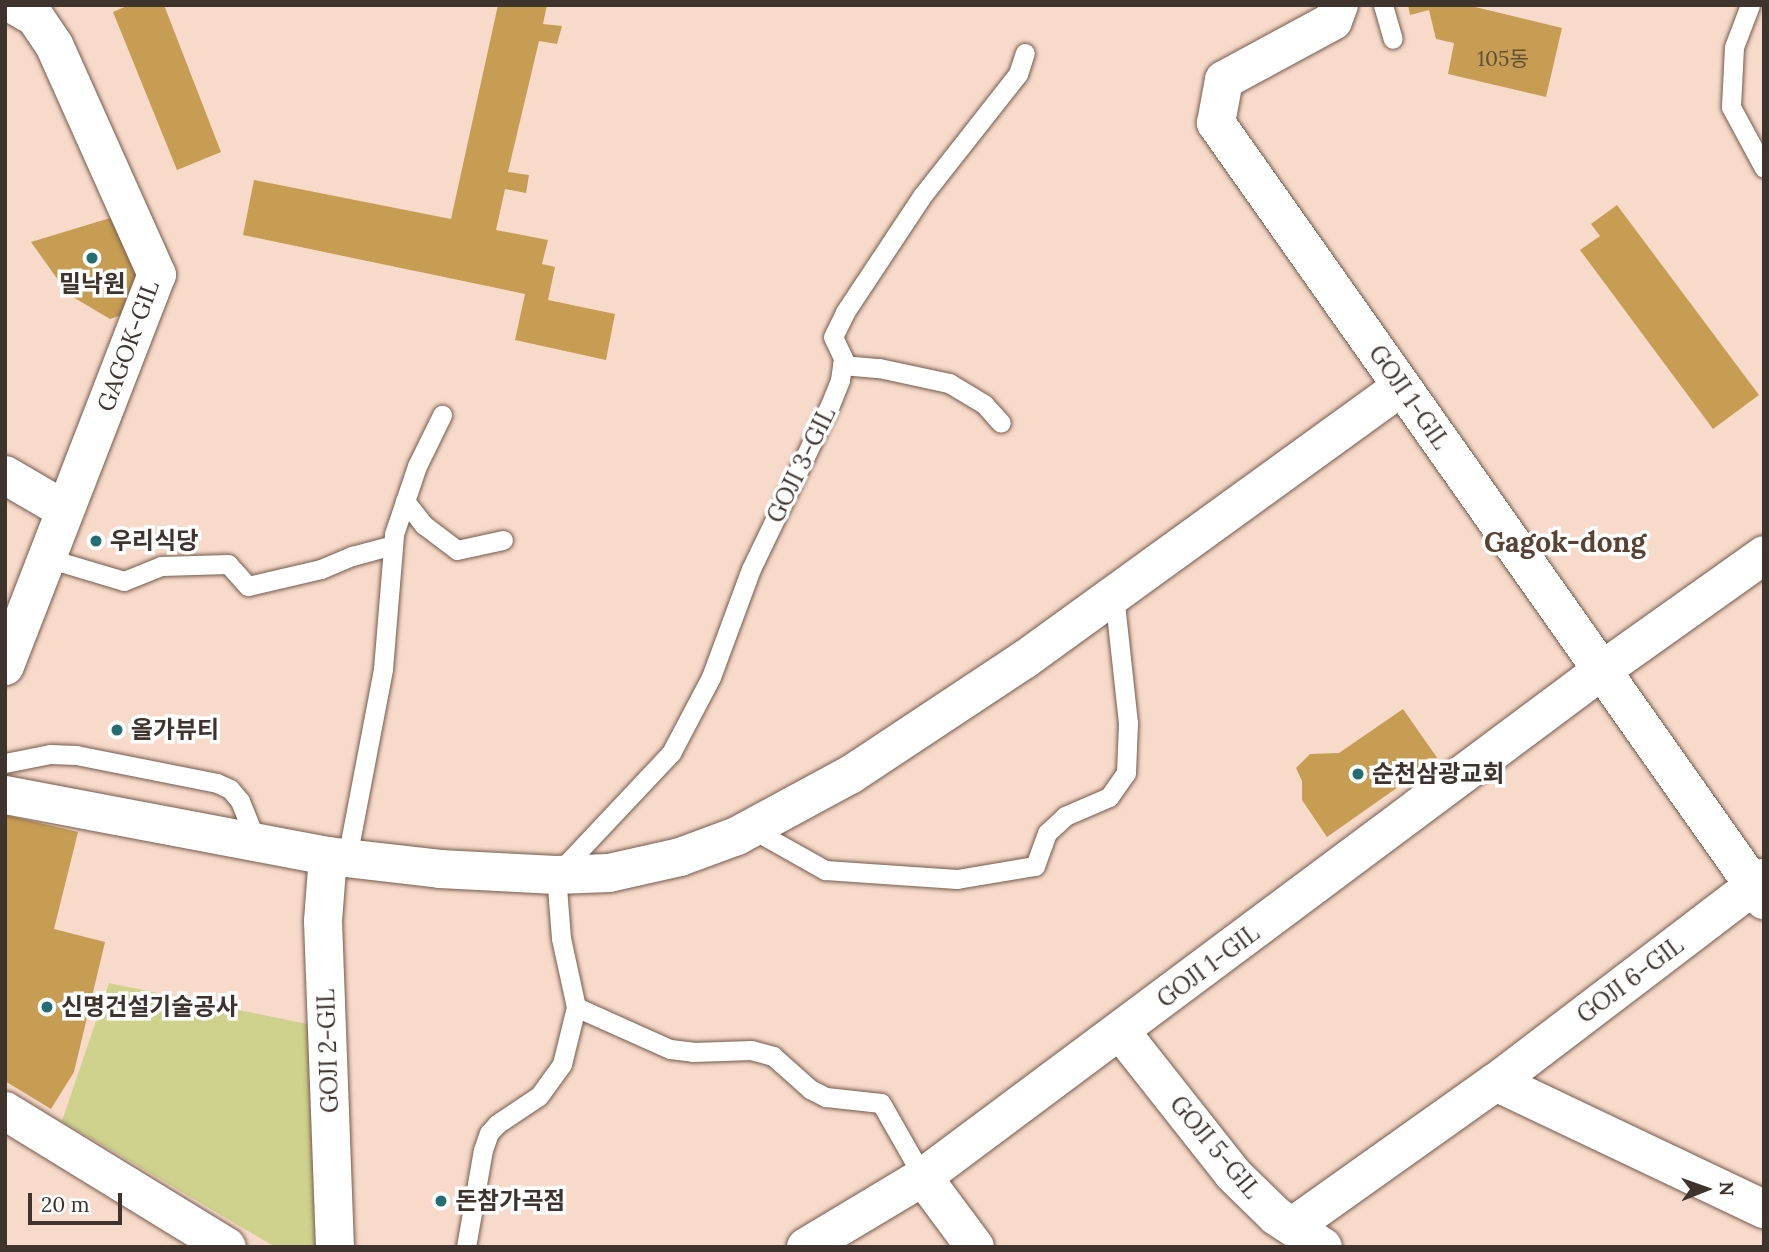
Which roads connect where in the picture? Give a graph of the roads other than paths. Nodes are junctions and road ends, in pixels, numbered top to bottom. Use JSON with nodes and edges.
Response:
{"nodes":[{"id":1,"x":14,"y":5,"type":"edge"},
{"id":2,"x":1339,"y":5,"type":"edge"},
{"id":3,"x":1384,"y":5,"type":"edge"},
{"id":4,"x":1750,"y":5,"type":"edge"},
{"id":5,"x":1393,"y":39,"type":"dead end"},
{"id":6,"x":1025,"y":53,"type":"dead end"},
{"id":7,"x":1764,"y":168,"type":"edge"},
{"id":8,"x":842,"y":365,"type":"junction"},
{"id":9,"x":1401,"y":387,"type":"junction"},
{"id":10,"x":442,"y":415,"type":"dead end"},
{"id":11,"x":1001,"y":423,"type":"dead end"},
{"id":12,"x":5,"y":475,"type":"edge"},
{"id":13,"x":405,"y":501,"type":"junction"},
{"id":14,"x":65,"y":510,"type":"junction"},
{"id":15,"x":503,"y":540,"type":"dead end"},
{"id":16,"x":393,"y":545,"type":"junction"},
{"id":17,"x":1764,"y":555,"type":"edge"},
{"id":18,"x":47,"y":558,"type":"junction"},
{"id":19,"x":1114,"y":594,"type":"junction"},
{"id":20,"x":5,"y":666,"type":"edge"},
{"id":21,"x":1601,"y":671,"type":"junction"},
{"id":22,"x":5,"y":763,"type":"edge"},
{"id":23,"x":5,"y":795,"type":"edge"},
{"id":24,"x":752,"y":829,"type":"junction"},
{"id":25,"x":257,"y":843,"type":"junction"},
{"id":26,"x":337,"y":857,"type":"junction"},
{"id":27,"x":555,"y":875,"type":"junction"},
{"id":28,"x":1760,"y":888,"type":"edge"},
{"id":29,"x":576,"y":1007,"type":"junction"},
{"id":30,"x":1121,"y":1032,"type":"junction"},
{"id":31,"x":1496,"y":1082,"type":"junction"},
{"id":32,"x":5,"y":1111,"type":"edge"},
{"id":33,"x":923,"y":1177,"type":"junction"},
{"id":34,"x":1764,"y":1209,"type":"edge"},
{"id":35,"x":1308,"y":1237,"type":"edge"},
{"id":36,"x":227,"y":1247,"type":"edge"},
{"id":37,"x":335,"y":1247,"type":"edge"},
{"id":38,"x":466,"y":1247,"type":"edge"},
{"id":39,"x":806,"y":1247,"type":"edge"},
{"id":40,"x":975,"y":1247,"type":"edge"}],
"edges":[{"from":1,"to":14,"type":"street","name":"GAGOK-GIL"},
{"from":2,"to":9,"type":"street","name":"GOJI 1-GIL"},
{"from":3,"to":5,"type":"lane"},
{"from":4,"to":7,"type":"lane"},
{"from":6,"to":8,"type":"lane","name":"GOJI 3-GIL"},
{"from":8,"to":11,"type":"lane"},
{"from":8,"to":27,"type":"lane","name":"GOJI 3-GIL"},
{"from":9,"to":19,"type":"street"},
{"from":9,"to":21,"type":"street","name":"GOJI 1-GIL"},
{"from":10,"to":13,"type":"lane"},
{"from":12,"to":14,"type":"street"},
{"from":13,"to":15,"type":"lane"},
{"from":13,"to":16,"type":"lane"},
{"from":14,"to":18,"type":"street","name":"GAGOK-GIL"},
{"from":16,"to":18,"type":"lane"},
{"from":16,"to":26,"type":"lane"},
{"from":17,"to":21,"type":"street","name":"GOJI 1-GIL"},
{"from":18,"to":20,"type":"street","name":"GAGOK-GIL"},
{"from":19,"to":24,"type":"street"},
{"from":19,"to":24,"type":"lane"},
{"from":21,"to":28,"type":"street","name":"GOJI 1-GIL"},
{"from":21,"to":30,"type":"street","name":"GOJI 1-GIL"},
{"from":22,"to":25,"type":"lane"},
{"from":23,"to":25,"type":"street"},
{"from":24,"to":27,"type":"street"},
{"from":25,"to":26,"type":"street"},
{"from":26,"to":27,"type":"street"},
{"from":26,"to":37,"type":"street","name":"GOJI 2-GIL"},
{"from":27,"to":29,"type":"lane"},
{"from":28,"to":31,"type":"street","name":"GOJI 6-GIL"},
{"from":29,"to":33,"type":"lane"},
{"from":29,"to":38,"type":"lane"},
{"from":30,"to":33,"type":"street","name":"GOJI 1-GIL"},
{"from":30,"to":35,"type":"street","name":"GOJI 5-GIL"},
{"from":31,"to":34,"type":"street"},
{"from":31,"to":35,"type":"street","name":"GOJI 6-GIL"},
{"from":32,"to":36,"type":"street"},
{"from":33,"to":39,"type":"street","name":"GOJI 1-GIL"},
{"from":33,"to":40,"type":"street"}]}
